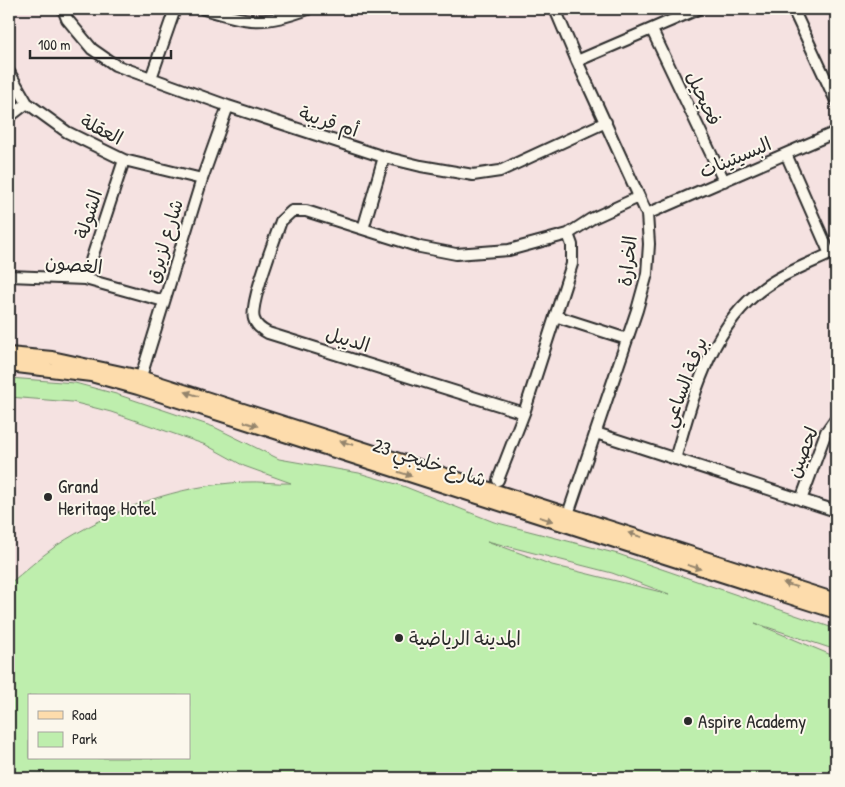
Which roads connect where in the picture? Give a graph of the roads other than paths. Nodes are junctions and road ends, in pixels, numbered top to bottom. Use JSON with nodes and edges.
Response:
{"nodes":[{"id":1,"x":63,"y":9,"type":"edge"},
{"id":2,"x":176,"y":9,"type":"edge"},
{"id":3,"x":204,"y":9,"type":"edge"},
{"id":4,"x":308,"y":9,"type":"edge"},
{"id":5,"x":555,"y":9,"type":"edge"},
{"id":6,"x":698,"y":9,"type":"edge"},
{"id":7,"x":793,"y":9,"type":"edge"},
{"id":8,"x":652,"y":30,"type":"junction"},
{"id":9,"x":577,"y":61,"type":"junction"},
{"id":10,"x":9,"y":72,"type":"edge"},
{"id":11,"x":151,"y":78,"type":"junction"},
{"id":12,"x":836,"y":101,"type":"edge"},
{"id":13,"x":27,"y":102,"type":"junction"},
{"id":14,"x":228,"y":106,"type":"junction"},
{"id":15,"x":9,"y":117,"type":"edge"},
{"id":16,"x":606,"y":122,"type":"junction"},
{"id":17,"x":836,"y":132,"type":"edge"},
{"id":18,"x":786,"y":154,"type":"junction"},
{"id":19,"x":384,"y":157,"type":"junction"},
{"id":20,"x":124,"y":160,"type":"junction"},
{"id":21,"x":202,"y":179,"type":"junction"},
{"id":22,"x":724,"y":181,"type":"junction"},
{"id":23,"x":639,"y":196,"type":"junction"},
{"id":24,"x":647,"y":214,"type":"junction"},
{"id":25,"x":363,"y":229,"type":"junction"},
{"id":26,"x":568,"y":234,"type":"junction"},
{"id":27,"x":833,"y":253,"type":"edge"},
{"id":28,"x":9,"y":276,"type":"edge"},
{"id":29,"x":86,"y":279,"type":"junction"},
{"id":30,"x":164,"y":301,"type":"junction"},
{"id":31,"x":555,"y":316,"type":"junction"},
{"id":32,"x":626,"y":339,"type":"junction"},
{"id":33,"x":9,"y":354,"type":"edge"},
{"id":34,"x":9,"y":365,"type":"edge"},
{"id":35,"x":139,"y":382,"type":"junction"},
{"id":36,"x":524,"y":412,"type":"junction"},
{"id":37,"x":836,"y":418,"type":"edge"},
{"id":38,"x":596,"y":433,"type":"junction"},
{"id":39,"x":675,"y":459,"type":"junction"},
{"id":40,"x":498,"y":480,"type":"dead end"},
{"id":41,"x":801,"y":500,"type":"junction"},
{"id":42,"x":836,"y":511,"type":"edge"},
{"id":43,"x":566,"y":520,"type":"junction"},
{"id":44,"x":836,"y":600,"type":"edge"},
{"id":45,"x":836,"y":612,"type":"edge"}],
"edges":[{"from":1,"to":11,"type":"street","name":"أم قريبة"},
{"from":2,"to":11,"type":"street"},
{"from":3,"to":4,"type":"street"},
{"from":5,"to":9,"type":"street","name":"الخرارة"},
{"from":6,"to":8,"type":"street"},
{"from":7,"to":12,"type":"street"},
{"from":8,"to":9,"type":"street"},
{"from":8,"to":22,"type":"street","name":"فحيحيل"},
{"from":9,"to":16,"type":"street","name":"الخرارة"},
{"from":10,"to":13,"type":"street","name":"العقلة"},
{"from":11,"to":14,"type":"street","name":"أم قريبة"},
{"from":13,"to":15,"type":"street"},
{"from":13,"to":20,"type":"street","name":"العقلة"},
{"from":14,"to":19,"type":"street","name":"أم قريبة"},
{"from":14,"to":21,"type":"street","name":"شارع لزيرق"},
{"from":16,"to":19,"type":"street","name":"أم قريبة"},
{"from":16,"to":23,"type":"street","name":"الخرارة"},
{"from":17,"to":18,"type":"street","name":"البسيتينات"},
{"from":18,"to":22,"type":"street","name":"البسيتينات"},
{"from":18,"to":27,"type":"street","name":"برقـة الساعي"},
{"from":19,"to":25,"type":"street"},
{"from":20,"to":21,"type":"street","name":"العقلة"},
{"from":20,"to":29,"type":"street","name":"الشولة"},
{"from":21,"to":30,"type":"street","name":"شارع لزيرق"},
{"from":22,"to":24,"type":"street","name":"البسيتينات"},
{"from":23,"to":24,"type":"street","name":"الخرارة"},
{"from":23,"to":26,"type":"street","name":"الديبل"},
{"from":24,"to":32,"type":"street","name":"الخرارة"},
{"from":25,"to":26,"type":"street","name":"الديبل"},
{"from":25,"to":36,"type":"street","name":"الديبل"},
{"from":26,"to":31,"type":"street"},
{"from":27,"to":39,"type":"street","name":"برقـة الساعي"},
{"from":28,"to":29,"type":"street","name":"الغصون"},
{"from":29,"to":30,"type":"street","name":"الغصون"},
{"from":30,"to":35,"type":"street","name":"شارع لزيرق"},
{"from":31,"to":32,"type":"street"},
{"from":31,"to":36,"type":"street"},
{"from":32,"to":38,"type":"street","name":"الخرارة"},
{"from":33,"to":35,"type":"main road","name":"شارع خليجي 23"},
{"from":34,"to":35,"type":"main road","name":"شارع خليجي 23"},
{"from":35,"to":43,"type":"main road","name":"شارع خليجي 23"},
{"from":36,"to":40,"type":"street"},
{"from":37,"to":41,"type":"street","name":"لحصين"},
{"from":38,"to":39,"type":"street"},
{"from":38,"to":43,"type":"street","name":"الخرارة"},
{"from":39,"to":41,"type":"street"},
{"from":41,"to":42,"type":"street"},
{"from":44,"to":43,"type":"main road","name":"شارع خليجي 23","one_way":true},
{"from":43,"to":45,"type":"main road","name":"شارع خليجي 23","one_way":true}]}
